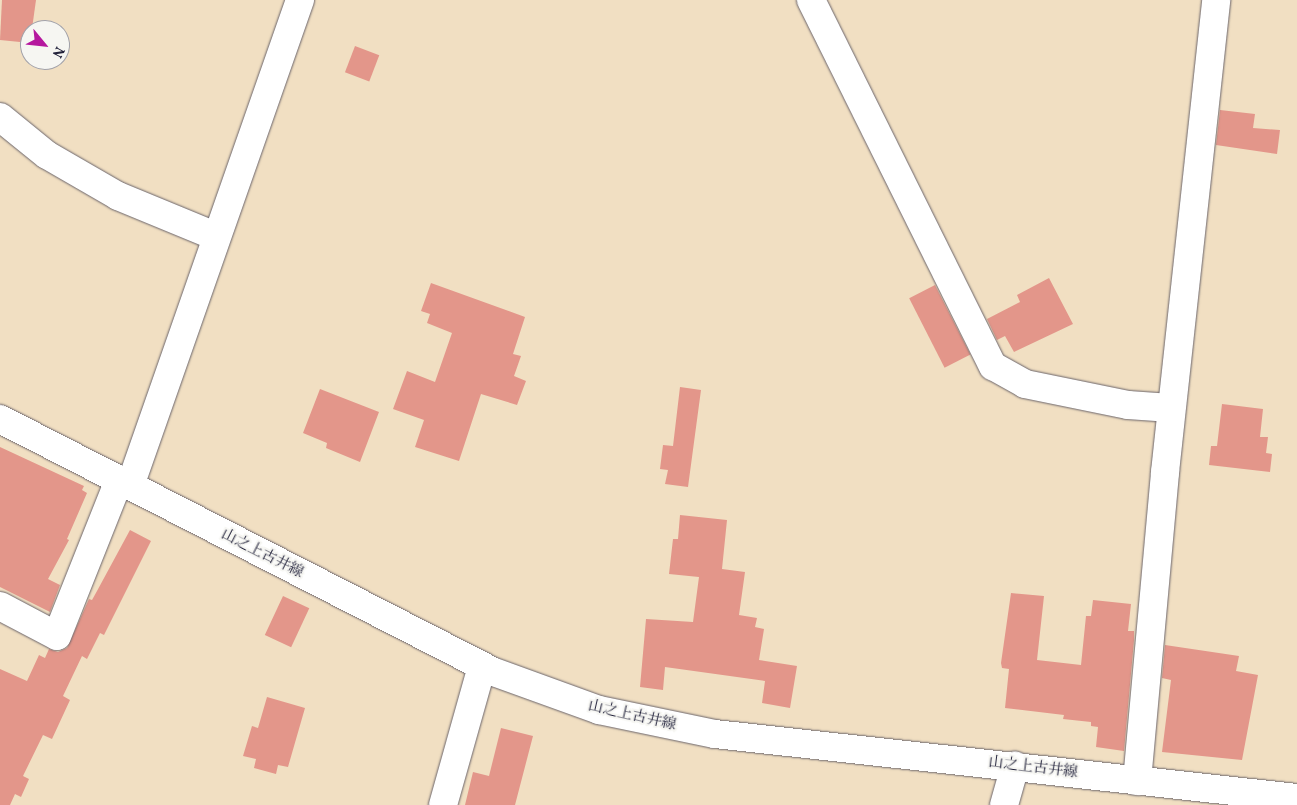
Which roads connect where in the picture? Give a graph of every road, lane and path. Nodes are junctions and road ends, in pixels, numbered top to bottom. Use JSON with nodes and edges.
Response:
{"nodes":[{"id":1,"x":300,"y":0,"type":"edge"},
{"id":2,"x":811,"y":0,"type":"edge"},
{"id":3,"x":1216,"y":0,"type":"edge"},
{"id":4,"x":0,"y":117,"type":"edge"},
{"id":5,"x":215,"y":236,"type":"junction"},
{"id":6,"x":1171,"y":408,"type":"junction"},
{"id":7,"x":0,"y":419,"type":"edge"},
{"id":8,"x":125,"y":483,"type":"junction"},
{"id":9,"x":0,"y":606,"type":"edge"},
{"id":10,"x":482,"y":666,"type":"junction"},
{"id":11,"x":1015,"y":766,"type":"junction"},
{"id":12,"x":1137,"y":781,"type":"junction"},
{"id":13,"x":1297,"y":798,"type":"edge"},
{"id":14,"x":443,"y":805,"type":"edge"},
{"id":15,"x":1004,"y":805,"type":"edge"}],
"edges":[{"from":1,"to":5,"type":"street"},
{"from":2,"to":6,"type":"street"},
{"from":3,"to":6,"type":"street"},
{"from":4,"to":5,"type":"street"},
{"from":5,"to":8,"type":"street"},
{"from":6,"to":12,"type":"street"},
{"from":7,"to":8,"type":"street","name":"山之上古井線"},
{"from":8,"to":9,"type":"street"},
{"from":8,"to":10,"type":"street","name":"山之上古井線"},
{"from":10,"to":11,"type":"street","name":"山之上古井線"},
{"from":10,"to":14,"type":"street"},
{"from":11,"to":12,"type":"street","name":"山之上古井線"},
{"from":11,"to":15,"type":"street"},
{"from":12,"to":13,"type":"street","name":"山之上古井線"}]}
